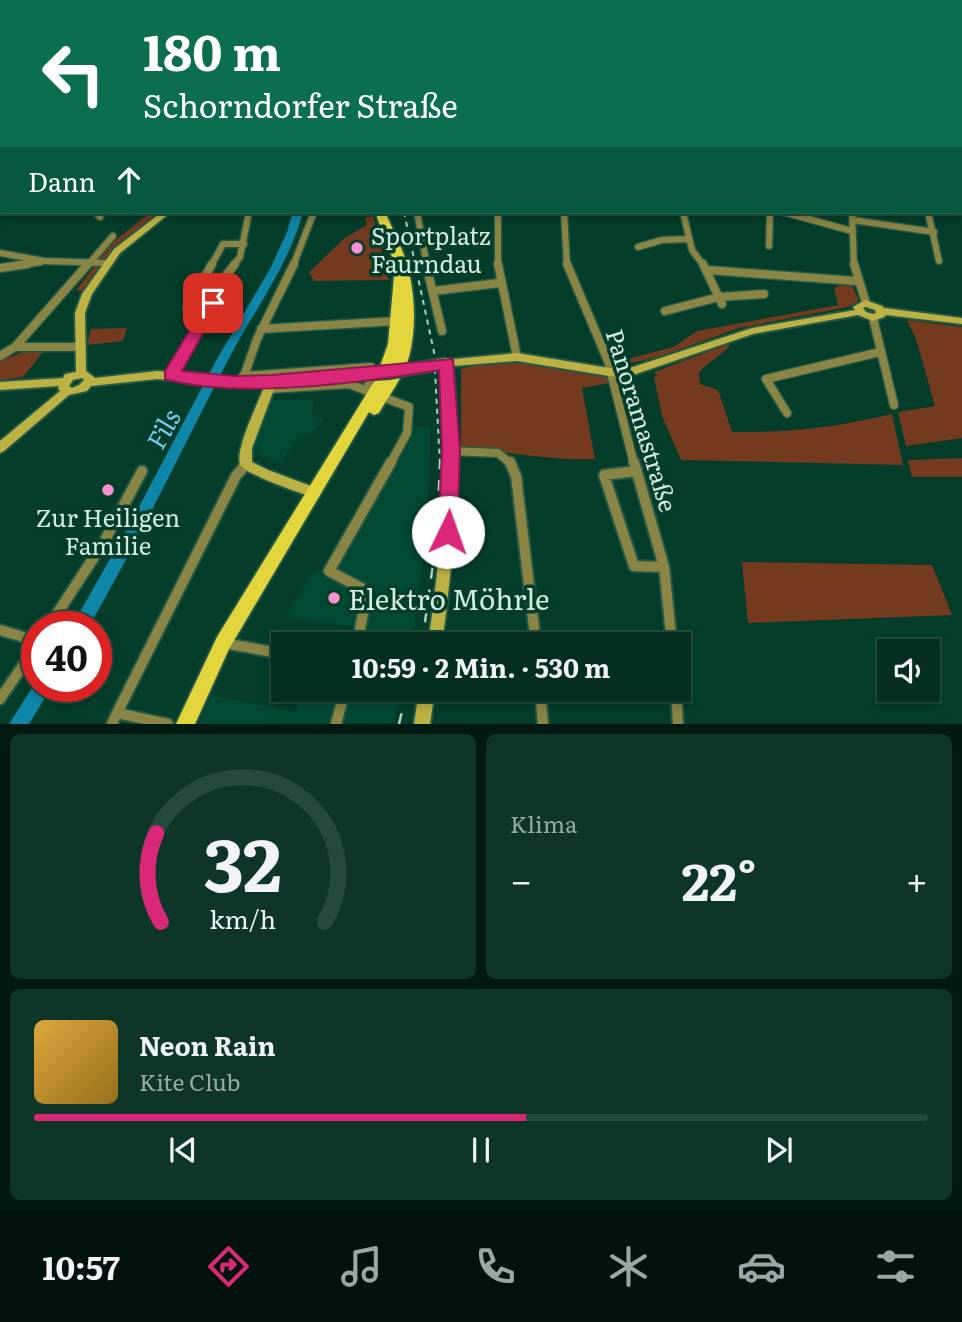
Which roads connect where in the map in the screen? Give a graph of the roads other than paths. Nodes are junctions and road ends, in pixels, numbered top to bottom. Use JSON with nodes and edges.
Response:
{"nodes":[{"id":1,"x":164,"y":214,"type":"edge"},
{"id":2,"x":249,"y":214,"type":"edge"},
{"id":3,"x":313,"y":214,"type":"edge"},
{"id":4,"x":381,"y":214,"type":"edge"},
{"id":5,"x":417,"y":214,"type":"edge"},
{"id":6,"x":498,"y":214,"type":"edge"},
{"id":7,"x":564,"y":214,"type":"edge"},
{"id":8,"x":683,"y":214,"type":"edge"},
{"id":9,"x":770,"y":214,"type":"edge"},
{"id":10,"x":929,"y":214,"type":"edge"},
{"id":11,"x":798,"y":215,"type":"edge"},
{"id":12,"x":853,"y":216,"type":"edge"},
{"id":13,"x":852,"y":231,"type":"junction"},
{"id":14,"x":934,"y":232,"type":"junction"},
{"id":15,"x":113,"y":236,"type":"dead end"},
{"id":16,"x":688,"y":239,"type":"junction"},
{"id":17,"x":244,"y":244,"type":"junction"},
{"id":18,"x":769,"y":246,"type":"dead end"},
{"id":19,"x":638,"y":247,"type":"dead end"},
{"id":20,"x":0,"y":253,"type":"edge"},
{"id":21,"x":44,"y":261,"type":"junction"},
{"id":22,"x":89,"y":261,"type":"junction"},
{"id":23,"x":401,"y":261,"type":"junction"},
{"id":24,"x":939,"y":261,"type":"dead end"},
{"id":25,"x":107,"y":263,"type":"junction"},
{"id":26,"x":0,"y":268,"type":"edge"},
{"id":27,"x":708,"y":270,"type":"junction"},
{"id":28,"x":856,"y":281,"type":"junction"},
{"id":29,"x":499,"y":284,"type":"junction"},
{"id":30,"x":199,"y":287,"type":"junction"},
{"id":31,"x":217,"y":287,"type":"junction"},
{"id":32,"x":433,"y":291,"type":"junction"},
{"id":33,"x":764,"y":294,"type":"dead end"},
{"id":34,"x":721,"y":300,"type":"junction"},
{"id":35,"x":211,"y":308,"type":"junction"},
{"id":36,"x":863,"y":308,"type":"junction"},
{"id":37,"x":665,"y":311,"type":"dead end"},
{"id":38,"x":877,"y":315,"type":"junction"},
{"id":39,"x":393,"y":321,"type":"junction"},
{"id":40,"x":962,"y":321,"type":"edge"},
{"id":41,"x":261,"y":329,"type":"junction"},
{"id":42,"x":442,"y":331,"type":"dead end"},
{"id":43,"x":15,"y":346,"type":"junction"},
{"id":44,"x":80,"y":347,"type":"junction"},
{"id":45,"x":517,"y":350,"type":"junction"},
{"id":46,"x":880,"y":352,"type":"junction"},
{"id":47,"x":0,"y":356,"type":"edge"},
{"id":48,"x":447,"y":363,"type":"junction"},
{"id":49,"x":609,"y":372,"type":"junction"},
{"id":50,"x":171,"y":375,"type":"junction"},
{"id":51,"x":85,"y":378,"type":"junction"},
{"id":52,"x":242,"y":379,"type":"junction"},
{"id":53,"x":311,"y":383,"type":"junction"},
{"id":54,"x":271,"y":385,"type":"junction"},
{"id":55,"x":0,"y":386,"type":"edge"},
{"id":56,"x":65,"y":386,"type":"junction"},
{"id":57,"x":375,"y":392,"type":"junction"},
{"id":58,"x":894,"y":405,"type":"dead end"},
{"id":59,"x":786,"y":413,"type":"dead end"},
{"id":60,"x":0,"y":448,"type":"edge"},
{"id":61,"x":451,"y":451,"type":"junction"},
{"id":62,"x":246,"y":464,"type":"junction"},
{"id":63,"x":142,"y":471,"type":"dead end"},
{"id":64,"x":637,"y":471,"type":"junction"},
{"id":65,"x":315,"y":493,"type":"junction"},
{"id":66,"x":664,"y":567,"type":"junction"},
{"id":67,"x":59,"y":611,"type":"edge"},
{"id":68,"x":0,"y":630,"type":"edge"},
{"id":69,"x":359,"y":632,"type":"edge"},
{"id":70,"x":436,"y":632,"type":"edge"},
{"id":71,"x":535,"y":632,"type":"edge"},
{"id":72,"x":671,"y":632,"type":"edge"},
{"id":73,"x":21,"y":637,"type":"edge"},
{"id":74,"x":223,"y":643,"type":"junction"},
{"id":75,"x":271,"y":652,"type":"edge"},
{"id":76,"x":21,"y":667,"type":"edge"},
{"id":77,"x":0,"y":698,"type":"edge"},
{"id":78,"x":341,"y":702,"type":"edge"},
{"id":79,"x":426,"y":702,"type":"edge"},
{"id":80,"x":541,"y":702,"type":"edge"},
{"id":81,"x":677,"y":702,"type":"edge"},
{"id":82,"x":115,"y":718,"type":"edge"},
{"id":83,"x":168,"y":723,"type":"edge"},
{"id":84,"x":185,"y":723,"type":"edge"},
{"id":85,"x":335,"y":723,"type":"edge"},
{"id":86,"x":422,"y":723,"type":"edge"},
{"id":87,"x":543,"y":723,"type":"edge"},
{"id":88,"x":678,"y":723,"type":"edge"}],
"edges":[{"from":1,"to":25,"type":"street"},
{"from":2,"to":17,"type":"street"},
{"from":3,"to":41,"type":"street"},
{"from":4,"to":23,"type":"main road"},
{"from":5,"to":32,"type":"street"},
{"from":6,"to":29,"type":"street"},
{"from":7,"to":49,"type":"street","name":"Panoramastraße"},
{"from":8,"to":16,"type":"street"},
{"from":9,"to":18,"type":"street"},
{"from":10,"to":14,"type":"street"},
{"from":11,"to":13,"type":"street"},
{"from":12,"to":13,"type":"street"},
{"from":12,"to":14,"type":"street"},
{"from":13,"to":28,"type":"street"},
{"from":14,"to":24,"type":"street"},
{"from":15,"to":22,"type":"street"},
{"from":16,"to":19,"type":"street"},
{"from":16,"to":27,"type":"street"},
{"from":17,"to":30,"type":"street"},
{"from":17,"to":31,"type":"street"},
{"from":20,"to":21,"type":"street"},
{"from":21,"to":22,"type":"street"},
{"from":21,"to":26,"type":"street"},
{"from":22,"to":25,"type":"street"},
{"from":22,"to":43,"type":"street"},
{"from":23,"to":39,"type":"main road"},
{"from":23,"to":57,"type":"main road"},
{"from":25,"to":44,"type":"street"},
{"from":27,"to":28,"type":"street"},
{"from":27,"to":34,"type":"street"},
{"from":28,"to":36,"type":"street"},
{"from":29,"to":32,"type":"street"},
{"from":29,"to":45,"type":"street"},
{"from":30,"to":31,"type":"street"},
{"from":30,"to":35,"type":"street"},
{"from":31,"to":35,"type":"street"},
{"from":32,"to":42,"type":"street"},
{"from":33,"to":34,"type":"street"},
{"from":34,"to":37,"type":"street"},
{"from":35,"to":50,"type":"street"},
{"from":36,"to":38,"type":"street"},
{"from":36,"to":49,"type":"street"},
{"from":38,"to":40,"type":"street"},
{"from":38,"to":46,"type":"street"},
{"from":39,"to":41,"type":"street"},
{"from":39,"to":57,"type":"main road"},
{"from":41,"to":52,"type":"street"},
{"from":43,"to":44,"type":"street"},
{"from":43,"to":47,"type":"street"},
{"from":44,"to":51,"type":"street"},
{"from":45,"to":48,"type":"street"},
{"from":45,"to":49,"type":"street"},
{"from":46,"to":58,"type":"street"},
{"from":46,"to":59,"type":"street"},
{"from":48,"to":53,"type":"street","bridge":true},
{"from":48,"to":61,"type":"street"},
{"from":49,"to":64,"type":"street","name":"Panoramastraße"},
{"from":50,"to":51,"type":"street"},
{"from":50,"to":52,"type":"street"},
{"from":51,"to":56,"type":"street"},
{"from":52,"to":54,"type":"street"},
{"from":52,"to":57,"type":"street"},
{"from":53,"to":54,"type":"street"},
{"from":53,"to":57,"type":"street"},
{"from":54,"to":62,"type":"street"},
{"from":55,"to":56,"type":"street"},
{"from":56,"to":60,"type":"street"},
{"from":57,"to":65,"type":"main road"},
{"from":57,"to":69,"type":"street"},
{"from":61,"to":70,"type":"street"},
{"from":61,"to":71,"type":"street"},
{"from":62,"to":65,"type":"street"},
{"from":62,"to":82,"type":"street"},
{"from":63,"to":67,"type":"street"},
{"from":64,"to":66,"type":"street","name":"Panoramastraße"},
{"from":64,"to":66,"type":"street"},
{"from":65,"to":74,"type":"main road"},
{"from":66,"to":72,"type":"street","name":"Panoramastraße"},
{"from":68,"to":73,"type":"street"},
{"from":74,"to":75,"type":"street"},
{"from":74,"to":84,"type":"main road"},
{"from":76,"to":77,"type":"street"},
{"from":78,"to":85,"type":"street"},
{"from":79,"to":86,"type":"street"},
{"from":80,"to":87,"type":"street"},
{"from":81,"to":88,"type":"street"},
{"from":82,"to":83,"type":"street"}]}
